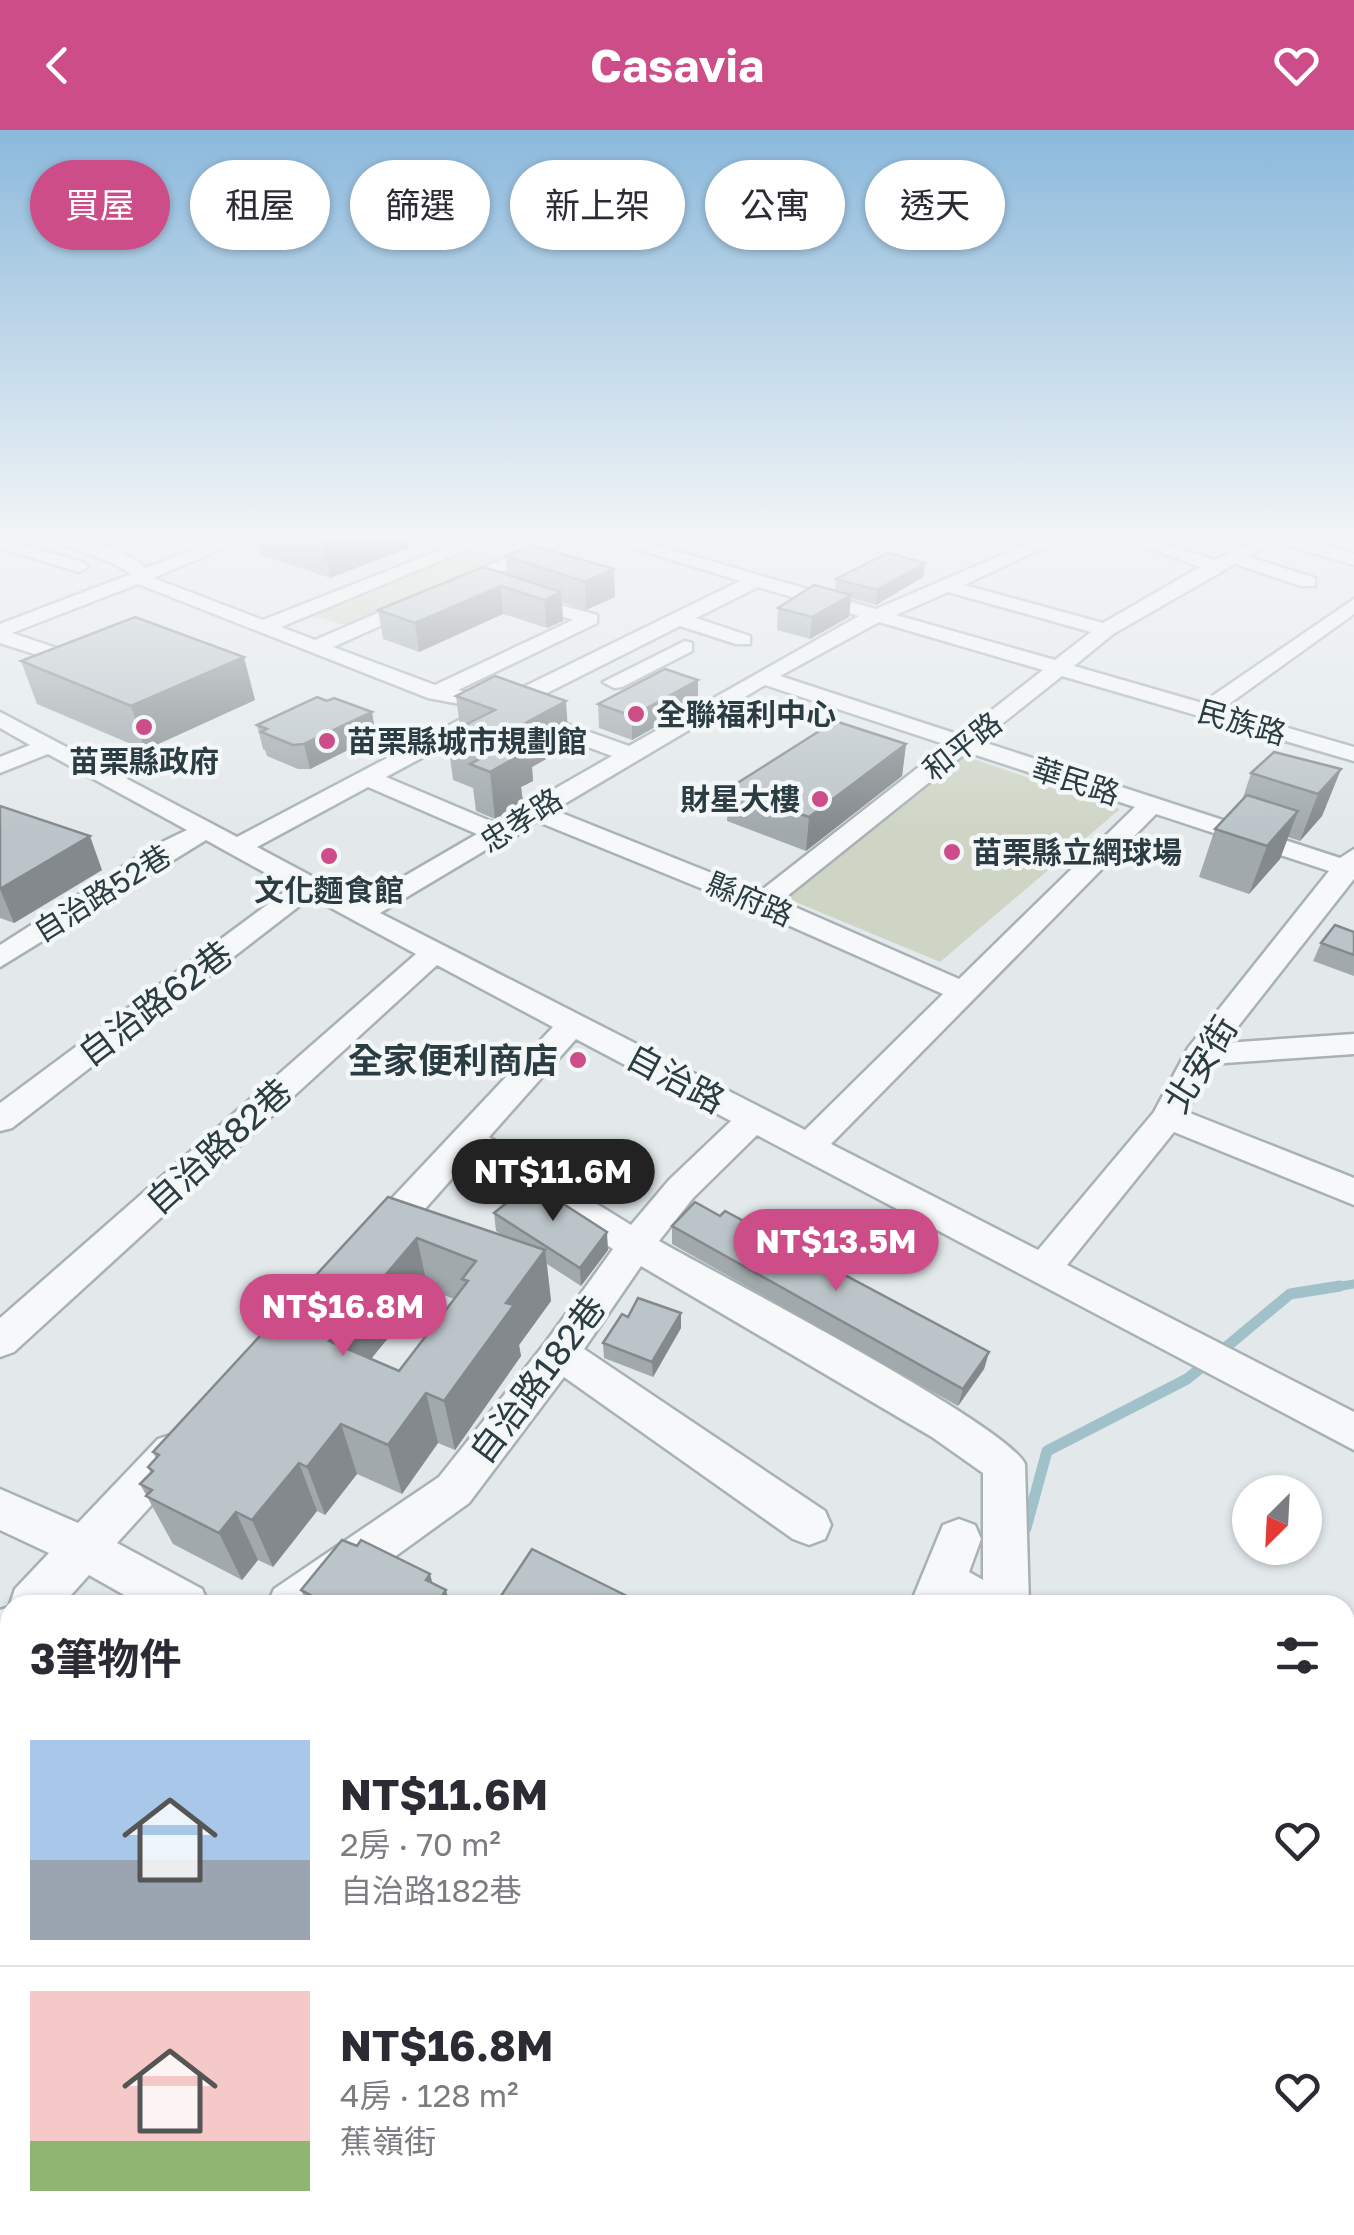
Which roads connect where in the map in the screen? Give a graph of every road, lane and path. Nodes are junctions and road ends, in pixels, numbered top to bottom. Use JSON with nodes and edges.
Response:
{"nodes":[{"id":1,"x":7,"y":636,"type":"edge"},
{"id":2,"x":286,"y":636,"type":"edge"},
{"id":3,"x":342,"y":636,"type":"edge"},
{"id":4,"x":554,"y":636,"type":"edge"},
{"id":5,"x":644,"y":636,"type":"edge"},
{"id":6,"x":731,"y":636,"type":"edge"},
{"id":7,"x":835,"y":636,"type":"edge"},
{"id":8,"x":947,"y":636,"type":"edge"},
{"id":9,"x":1099,"y":636,"type":"edge"},
{"id":10,"x":1310,"y":636,"type":"edge"},
{"id":11,"x":743,"y":640,"type":"dead end"},
{"id":12,"x":684,"y":646,"type":"dead end"},
{"id":13,"x":315,"y":648,"type":"junction"},
{"id":14,"x":614,"y":651,"type":"junction"},
{"id":15,"x":87,"y":653,"type":"edge"},
{"id":16,"x":650,"y":664,"type":"junction"},
{"id":17,"x":1060,"y":669,"type":"junction"},
{"id":18,"x":761,"y":677,"type":"junction"},
{"id":19,"x":614,"y":682,"type":"dead end"},
{"id":20,"x":436,"y":693,"type":"junction"},
{"id":21,"x":501,"y":707,"type":"junction"},
{"id":22,"x":1204,"y":711,"type":"junction"},
{"id":23,"x":0,"y":719,"type":"edge"},
{"id":24,"x":963,"y":744,"type":"junction"},
{"id":25,"x":49,"y":746,"type":"junction"},
{"id":26,"x":629,"y":754,"type":"junction"},
{"id":27,"x":1354,"y":754,"type":"edge"},
{"id":28,"x":0,"y":766,"type":"edge"},
{"id":29,"x":365,"y":777,"type":"junction"},
{"id":30,"x":1151,"y":805,"type":"junction"},
{"id":31,"x":532,"y":810,"type":"junction"},
{"id":32,"x":207,"y":830,"type":"junction"},
{"id":33,"x":500,"y":835,"type":"junction"},
{"id":34,"x":238,"y":847,"type":"junction"},
{"id":35,"x":1351,"y":866,"type":"edge"},
{"id":36,"x":309,"y":886,"type":"junction"},
{"id":37,"x":762,"y":903,"type":"junction"},
{"id":38,"x":360,"y":913,"type":"junction"},
{"id":39,"x":436,"y":951,"type":"junction"},
{"id":40,"x":0,"y":958,"type":"edge"},
{"id":41,"x":966,"y":993,"type":"junction"},
{"id":42,"x":574,"y":1024,"type":"junction"},
{"id":43,"x":1354,"y":1044,"type":"edge"},
{"id":44,"x":1199,"y":1055,"type":"junction"},
{"id":45,"x":1168,"y":1117,"type":"junction"},
{"id":46,"x":753,"y":1119,"type":"junction"},
{"id":47,"x":0,"y":1120,"type":"edge"},
{"id":48,"x":470,"y":1140,"type":"junction"},
{"id":49,"x":808,"y":1148,"type":"junction"},
{"id":50,"x":1354,"y":1192,"type":"edge"},
{"id":51,"x":634,"y":1245,"type":"junction"},
{"id":52,"x":349,"y":1266,"type":"edge"},
{"id":53,"x":1042,"y":1269,"type":"junction"},
{"id":54,"x":0,"y":1341,"type":"edge"},
{"id":55,"x":560,"y":1353,"type":"junction"},
{"id":56,"x":202,"y":1421,"type":"edge"},
{"id":57,"x":1354,"y":1432,"type":"edge"},
{"id":58,"x":0,"y":1509,"type":"edge"},
{"id":59,"x":809,"y":1525,"type":"dead end"},
{"id":60,"x":959,"y":1539,"type":"dead end"},
{"id":61,"x":82,"y":1547,"type":"junction"},
{"id":62,"x":938,"y":1594,"type":"edge"},
{"id":63,"x":41,"y":1595,"type":"edge"},
{"id":64,"x":168,"y":1595,"type":"edge"},
{"id":65,"x":304,"y":1595,"type":"edge"},
{"id":66,"x":1006,"y":1595,"type":"edge"}],
"edges":[{"from":1,"to":15,"type":"street"},
{"from":2,"to":13,"type":"street"},
{"from":3,"to":13,"type":"street"},
{"from":4,"to":20,"type":"street"},
{"from":5,"to":14,"type":"street"},
{"from":6,"to":11,"type":"street"},
{"from":7,"to":18,"type":"street","name":"忠孝路"},
{"from":8,"to":17,"type":"street","name":"民族路"},
{"from":9,"to":17,"type":"street","name":"和平路"},
{"from":10,"to":22,"type":"street"},
{"from":12,"to":16,"type":"street"},
{"from":13,"to":20,"type":"street"},
{"from":14,"to":16,"type":"street"},
{"from":14,"to":21,"type":"street"},
{"from":16,"to":19,"type":"street"},
{"from":17,"to":22,"type":"street","name":"民族路"},
{"from":17,"to":24,"type":"street","name":"和平路"},
{"from":18,"to":24,"type":"street","name":"華民路"},
{"from":18,"to":26,"type":"street","name":"忠孝路"},
{"from":20,"to":21,"type":"street"},
{"from":21,"to":26,"type":"street"},
{"from":21,"to":29,"type":"street"},
{"from":22,"to":27,"type":"street","name":"民族路"},
{"from":23,"to":25,"type":"street","name":"自治路"},
{"from":24,"to":30,"type":"street","name":"華民路"},
{"from":24,"to":37,"type":"street","name":"和平路"},
{"from":25,"to":28,"type":"street"},
{"from":25,"to":32,"type":"street","name":"自治路"},
{"from":26,"to":31,"type":"street","name":"忠孝路"},
{"from":29,"to":33,"type":"street"},
{"from":29,"to":34,"type":"street"},
{"from":30,"to":35,"type":"street","name":"華民路"},
{"from":30,"to":41,"type":"street"},
{"from":31,"to":33,"type":"street","name":"忠孝路"},
{"from":31,"to":37,"type":"street","name":"縣府路"},
{"from":32,"to":34,"type":"street","name":"自治路"},
{"from":32,"to":40,"type":"street","name":"自治路52巷"},
{"from":33,"to":38,"type":"street","name":"忠孝路"},
{"from":34,"to":36,"type":"street","name":"自治路"},
{"from":35,"to":44,"type":"street","name":"北安街"},
{"from":36,"to":38,"type":"street","name":"自治路"},
{"from":36,"to":47,"type":"street","name":"自治路62巷"},
{"from":37,"to":41,"type":"street","name":"縣府路"},
{"from":38,"to":39,"type":"street","name":"自治路"},
{"from":39,"to":42,"type":"street","name":"自治路"},
{"from":39,"to":54,"type":"street","name":"自治路82巷"},
{"from":41,"to":49,"type":"street"},
{"from":42,"to":46,"type":"street","name":"自治路"},
{"from":42,"to":48,"type":"street"},
{"from":43,"to":44,"type":"street"},
{"from":44,"to":45,"type":"street","name":"北安街"},
{"from":45,"to":50,"type":"street"},
{"from":45,"to":53,"type":"street","name":"北安街"},
{"from":46,"to":49,"type":"street","name":"自治路"},
{"from":46,"to":51,"type":"street","name":"自治路182巷"},
{"from":48,"to":51,"type":"street"},
{"from":48,"to":52,"type":"street"},
{"from":49,"to":53,"type":"street","name":"自治路"},
{"from":51,"to":55,"type":"street","name":"自治路182巷"},
{"from":51,"to":66,"type":"street"},
{"from":53,"to":57,"type":"street","name":"自治路"},
{"from":55,"to":59,"type":"street"},
{"from":55,"to":65,"type":"street","name":"自治路182巷"},
{"from":56,"to":61,"type":"street"},
{"from":58,"to":61,"type":"street"},
{"from":60,"to":62,"type":"street"},
{"from":61,"to":63,"type":"street"},
{"from":61,"to":64,"type":"street"}]}
